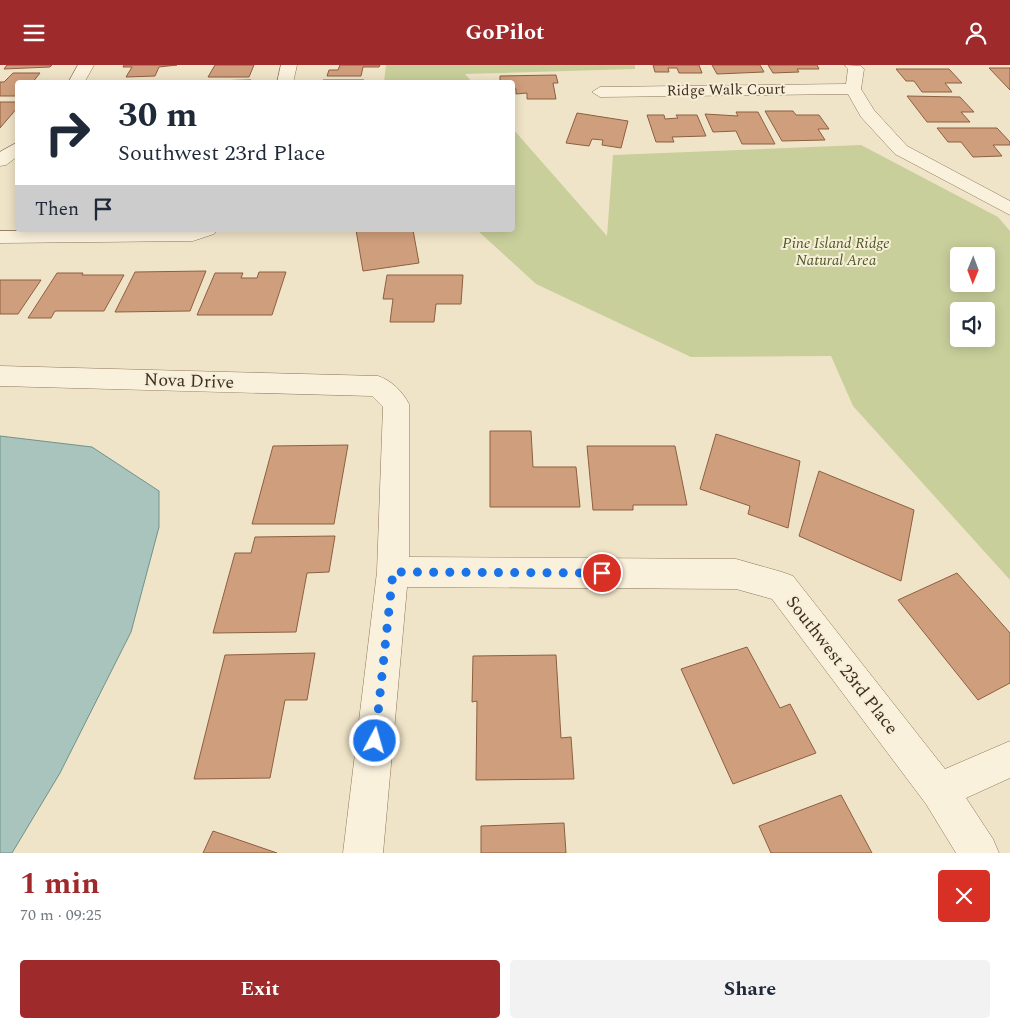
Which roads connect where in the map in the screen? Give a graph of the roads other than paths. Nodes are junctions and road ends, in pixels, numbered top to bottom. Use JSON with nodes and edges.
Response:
{"nodes":[{"id":1,"x":86,"y":65,"type":"edge"},
{"id":2,"x":289,"y":65,"type":"edge"},
{"id":3,"x":853,"y":65,"type":"edge"},
{"id":4,"x":78,"y":80,"type":"edge"},
{"id":5,"x":286,"y":80,"type":"edge"},
{"id":6,"x":852,"y":89,"type":"junction"},
{"id":7,"x":600,"y":92,"type":"dead end"},
{"id":8,"x":15,"y":149,"type":"edge"},
{"id":9,"x":0,"y":161,"type":"edge"},
{"id":10,"x":1005,"y":207,"type":"edge"},
{"id":11,"x":201,"y":232,"type":"edge"},
{"id":12,"x":0,"y":237,"type":"edge"},
{"id":13,"x":0,"y":376,"type":"edge"},
{"id":14,"x":393,"y":572,"type":"junction"},
{"id":15,"x":1010,"y":759,"type":"edge"},
{"id":16,"x":939,"y":791,"type":"junction"},
{"id":17,"x":363,"y":853,"type":"edge"},
{"id":18,"x":979,"y":853,"type":"edge"}],
"edges":[{"from":1,"to":4,"type":"street"},
{"from":2,"to":5,"type":"street"},
{"from":3,"to":6,"type":"street"},
{"from":6,"to":7,"type":"street","name":"Ridge Walk Court"},
{"from":6,"to":10,"type":"street"},
{"from":8,"to":9,"type":"street"},
{"from":11,"to":12,"type":"street"},
{"from":13,"to":14,"type":"street","name":"Nova Drive"},
{"from":14,"to":16,"type":"street","name":"Southwest 23rd Place"},
{"from":14,"to":17,"type":"street"},
{"from":15,"to":16,"type":"street"},
{"from":16,"to":18,"type":"street","name":"Southwest 23rd Place"}]}
